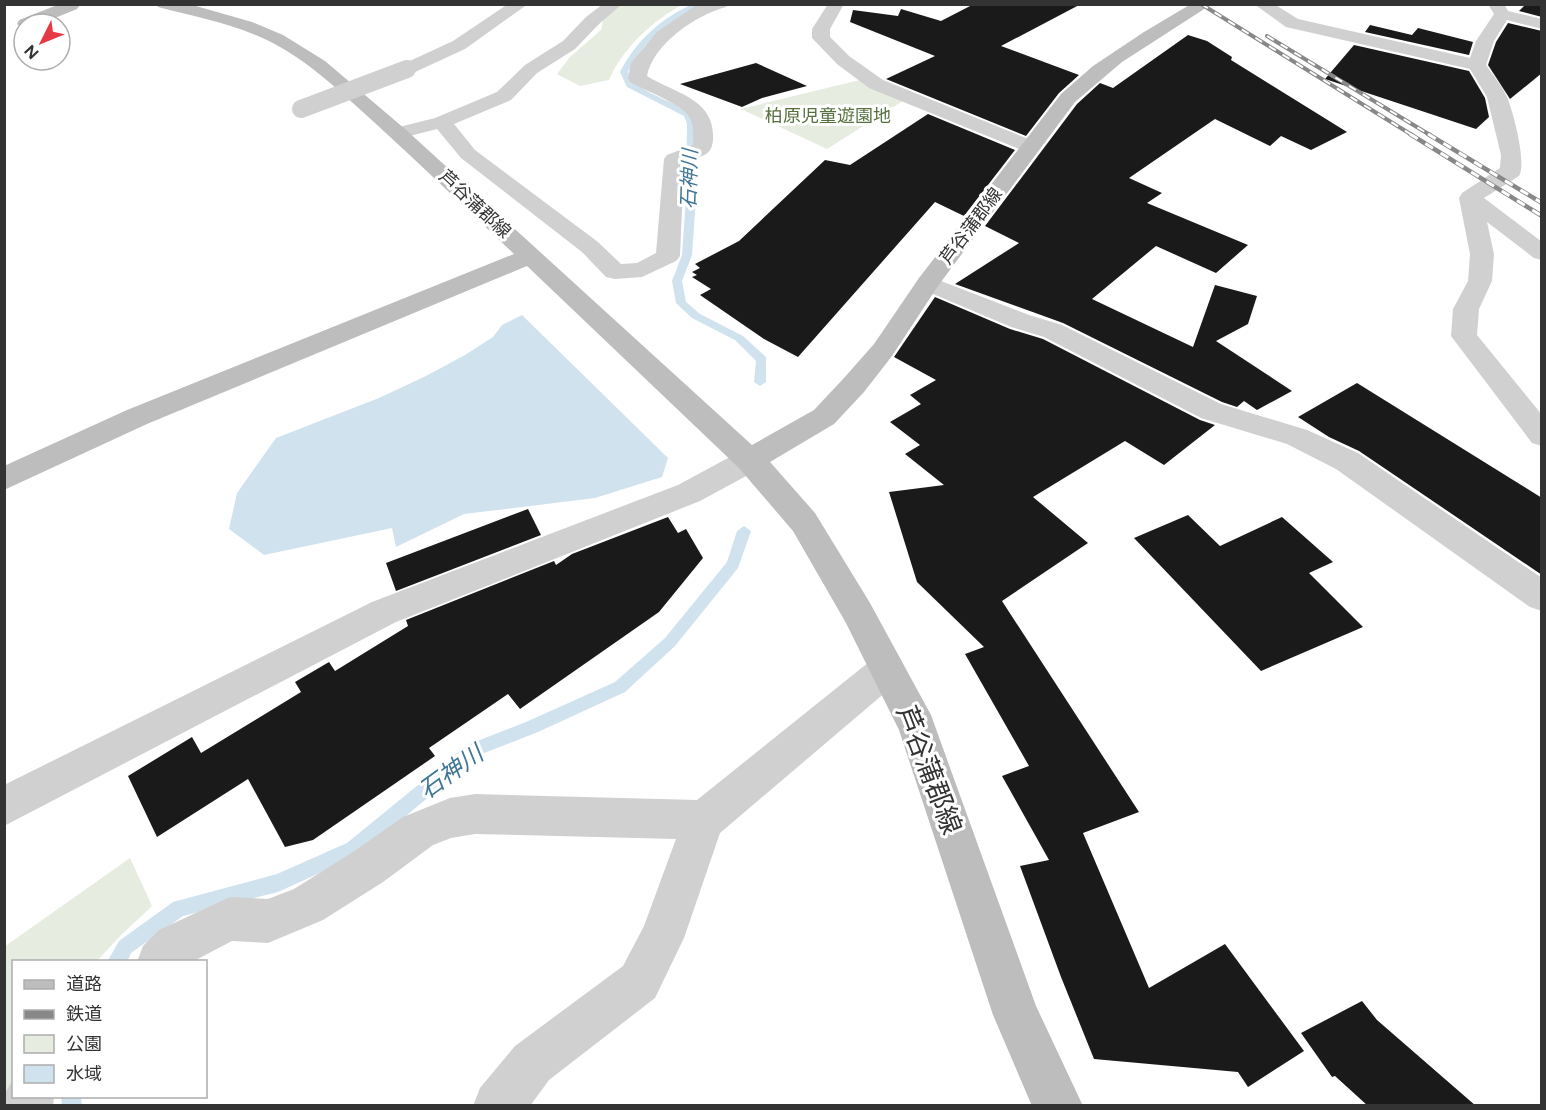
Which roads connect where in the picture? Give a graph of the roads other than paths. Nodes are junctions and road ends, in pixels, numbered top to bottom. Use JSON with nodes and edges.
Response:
{"nodes":[{"id":1,"x":164,"y":4,"type":"edge"},
{"id":2,"x":520,"y":4,"type":"edge"},
{"id":3,"x":614,"y":4,"type":"edge"},
{"id":4,"x":720,"y":4,"type":"edge"},
{"id":5,"x":836,"y":4,"type":"edge"},
{"id":6,"x":1204,"y":4,"type":"edge"},
{"id":7,"x":1262,"y":4,"type":"edge"},
{"id":8,"x":71,"y":6,"type":"edge"},
{"id":9,"x":1499,"y":9,"type":"edge"},
{"id":10,"x":56,"y":12,"type":"edge"},
{"id":11,"x":1542,"y":24,"type":"edge"},
{"id":12,"x":1477,"y":65,"type":"junction"},
{"id":13,"x":301,"y":109,"type":"dead end"},
{"id":14,"x":442,"y":122,"type":"junction"},
{"id":15,"x":398,"y":133,"type":"junction"},
{"id":16,"x":1031,"y":147,"type":"junction"},
{"id":17,"x":1470,"y":198,"type":"junction"},
{"id":18,"x":1542,"y":252,"type":"edge"},
{"id":19,"x":530,"y":256,"type":"junction"},
{"id":20,"x":928,"y":283,"type":"junction"},
{"id":21,"x":1542,"y":436,"type":"edge"},
{"id":22,"x":750,"y":460,"type":"junction"},
{"id":23,"x":4,"y":479,"type":"edge"},
{"id":24,"x":1542,"y":597,"type":"edge"},
{"id":25,"x":887,"y":669,"type":"junction"},
{"id":26,"x":4,"y":806,"type":"edge"},
{"id":27,"x":704,"y":820,"type":"junction"},
{"id":28,"x":161,"y":960,"type":"edge"},
{"id":29,"x":498,"y":1106,"type":"edge"},
{"id":30,"x":1058,"y":1106,"type":"edge"}],
"edges":[{"from":1,"to":15,"type":"main road","name":"芦谷蒲郡線"},
{"from":2,"to":13,"type":"street","bridge":true},
{"from":3,"to":14,"type":"street"},
{"from":4,"to":14,"type":"street"},
{"from":5,"to":16,"type":"street"},
{"from":6,"to":16,"type":"main road","name":"芦谷蒲郡線"},
{"from":7,"to":12,"type":"street"},
{"from":8,"to":10,"type":"main road"},
{"from":9,"to":11,"type":"street"},
{"from":9,"to":12,"type":"street"},
{"from":12,"to":17,"type":"street"},
{"from":14,"to":15,"type":"street"},
{"from":15,"to":19,"type":"main road","name":"芦谷蒲郡線"},
{"from":16,"to":20,"type":"main road","name":"芦谷蒲郡線"},
{"from":17,"to":18,"type":"street"},
{"from":17,"to":21,"type":"street"},
{"from":19,"to":22,"type":"main road","name":"芦谷蒲郡線"},
{"from":19,"to":23,"type":"main road"},
{"from":20,"to":22,"type":"main road","name":"芦谷蒲郡線"},
{"from":20,"to":24,"type":"street"},
{"from":22,"to":25,"type":"main road","name":"芦谷蒲郡線"},
{"from":22,"to":26,"type":"street"},
{"from":25,"to":27,"type":"street"},
{"from":25,"to":30,"type":"main road","name":"芦谷蒲郡線"},
{"from":27,"to":28,"type":"street"},
{"from":27,"to":29,"type":"street"}]}
